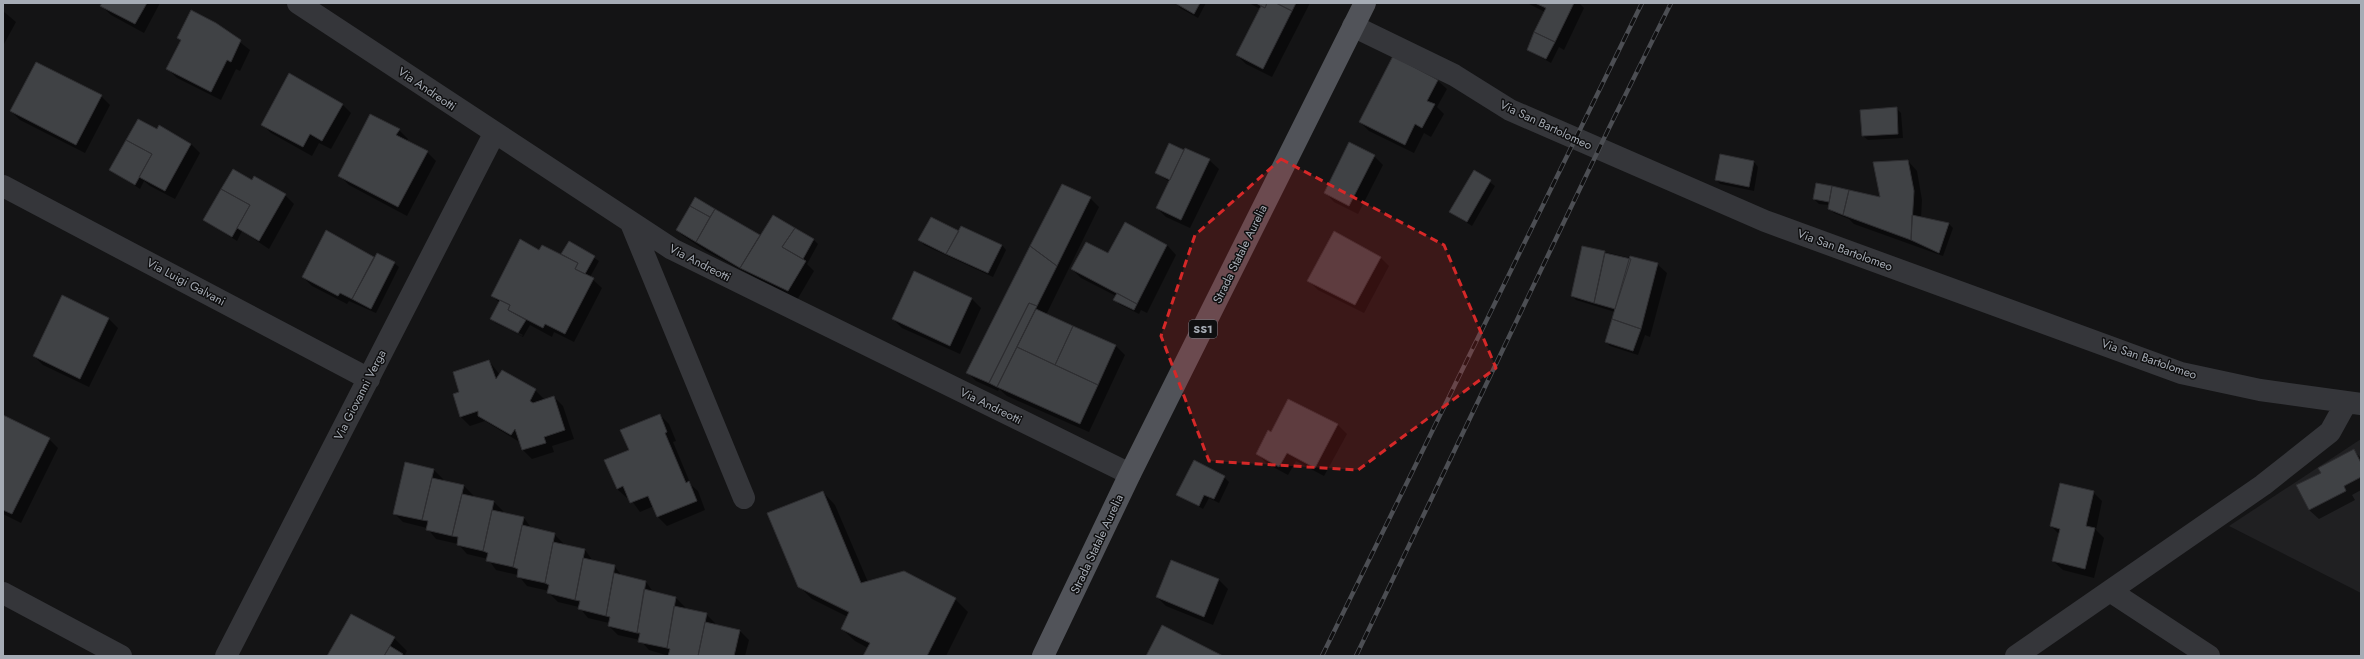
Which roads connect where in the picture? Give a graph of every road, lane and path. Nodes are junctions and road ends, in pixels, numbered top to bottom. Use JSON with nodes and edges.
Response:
{"nodes":[{"id":1,"x":298,"y":3,"type":"edge"},
{"id":2,"x":1365,"y":3,"type":"edge"},
{"id":3,"x":1353,"y":26,"type":"junction"},
{"id":4,"x":494,"y":134,"type":"junction"},
{"id":5,"x":3,"y":186,"type":"edge"},
{"id":6,"x":631,"y":223,"type":"junction"},
{"id":7,"x":369,"y":379,"type":"junction"},
{"id":8,"x":2353,"y":403,"type":"edge"},
{"id":9,"x":1130,"y":474,"type":"junction"},
{"id":10,"x":744,"y":498,"type":"dead end"},
{"id":11,"x":2110,"y":591,"type":"junction"},
{"id":12,"x":3,"y":593,"type":"edge"},
{"id":13,"x":121,"y":656,"type":"edge"},
{"id":14,"x":226,"y":656,"type":"edge"},
{"id":15,"x":1043,"y":656,"type":"edge"},
{"id":16,"x":2016,"y":656,"type":"edge"},
{"id":17,"x":2210,"y":656,"type":"edge"}],
"edges":[{"from":1,"to":4,"type":"street","name":"Via Andreotti"},
{"from":2,"to":3,"type":"main road","name":"Strada Statale Aurelia","number":"SS1"},
{"from":3,"to":8,"type":"street","name":"Via San Bartolomeo"},
{"from":3,"to":9,"type":"main road","name":"Strada Statale Aurelia","number":"SS1"},
{"from":4,"to":6,"type":"street","name":"Via Andreotti"},
{"from":4,"to":7,"type":"street","name":"Via Giovanni Verga"},
{"from":5,"to":7,"type":"street","name":"Via Luigi Galvani"},
{"from":6,"to":9,"type":"street","name":"Via Andreotti"},
{"from":6,"to":10,"type":"street"},
{"from":7,"to":14,"type":"street","name":"Via Giovanni Verga"},
{"from":8,"to":11,"type":"street"},
{"from":9,"to":15,"type":"main road","name":"Strada Statale Aurelia","number":"SS1"},
{"from":11,"to":16,"type":"street"},
{"from":11,"to":17,"type":"street"},
{"from":12,"to":13,"type":"street"}]}
